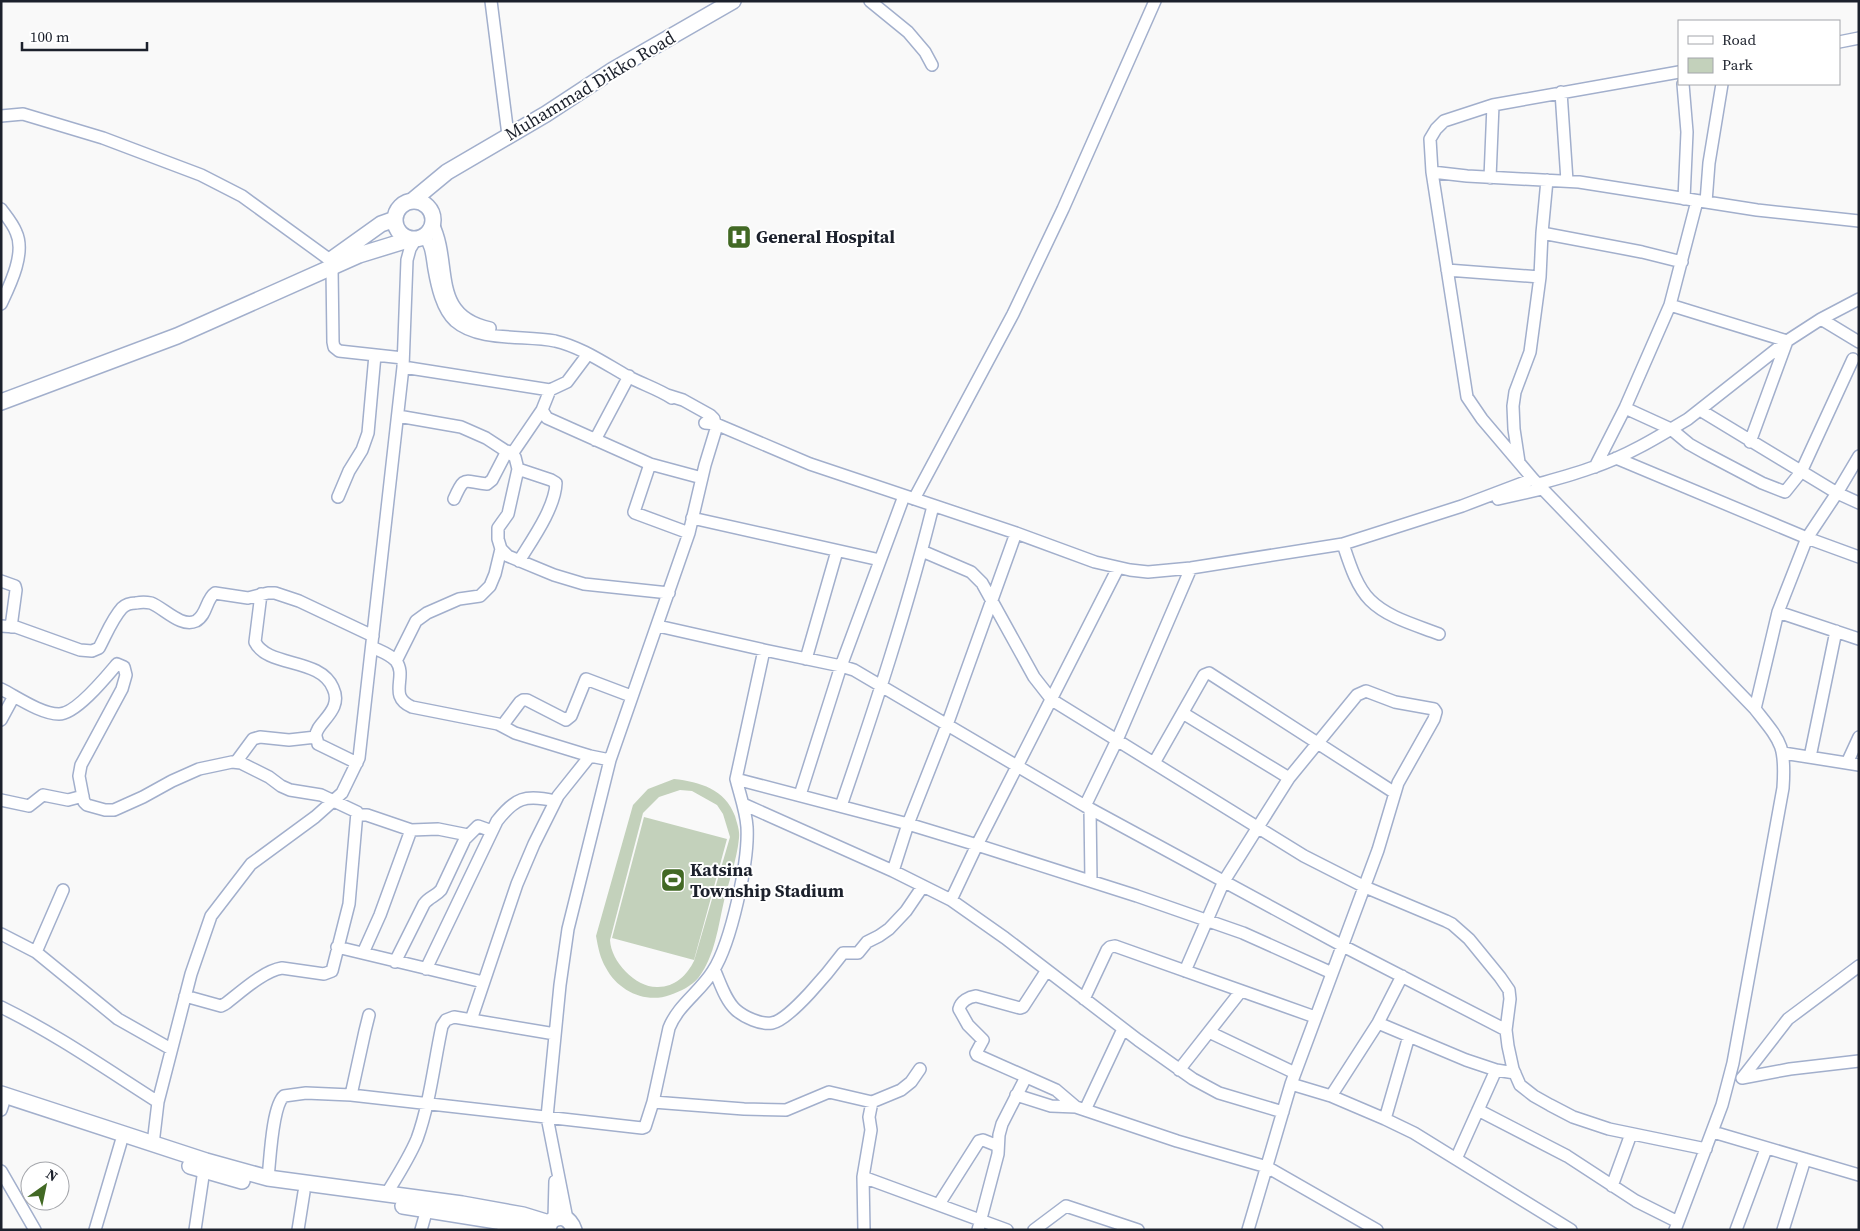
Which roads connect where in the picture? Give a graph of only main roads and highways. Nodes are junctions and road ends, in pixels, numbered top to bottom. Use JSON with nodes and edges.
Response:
{"nodes":[{"id":1,"x":733,"y":1,"type":"edge"},
{"id":2,"x":447,"y":172,"type":"junction"},
{"id":3,"x":412,"y":201,"type":"junction"},
{"id":4,"x":429,"y":208,"type":"junction"},
{"id":5,"x":394,"y":219,"type":"junction"},
{"id":6,"x":417,"y":238,"type":"junction"},
{"id":7,"x":331,"y":264,"type":"junction"},
{"id":8,"x":1,"y":402,"type":"edge"},
{"id":9,"x":2,"y":1103,"type":"edge"},
{"id":10,"x":209,"y":1167,"type":"junction"},
{"id":11,"x":559,"y":1226,"type":"edge"},
{"id":12,"x":509,"y":1227,"type":"edge"}],
"edges":[{"from":1,"to":2,"type":"main road","name":"Muhammad Dikko Road"},
{"from":2,"to":3,"type":"main road","name":"Muhammad Dikko Road"},
{"from":2,"to":4,"type":"main road"},
{"from":3,"to":4,"type":"main road"},
{"from":3,"to":5,"type":"main road"},
{"from":4,"to":6,"type":"main road"},
{"from":5,"to":6,"type":"main road"},
{"from":5,"to":7,"type":"main road"},
{"from":6,"to":7,"type":"main road"},
{"from":7,"to":8,"type":"main road"},
{"from":9,"to":10,"type":"main road"},
{"from":9,"to":10,"type":"main road"},
{"from":10,"to":11,"type":"main road"},
{"from":10,"to":12,"type":"main road"},
{"from":11,"to":12,"type":"main road"}]}
